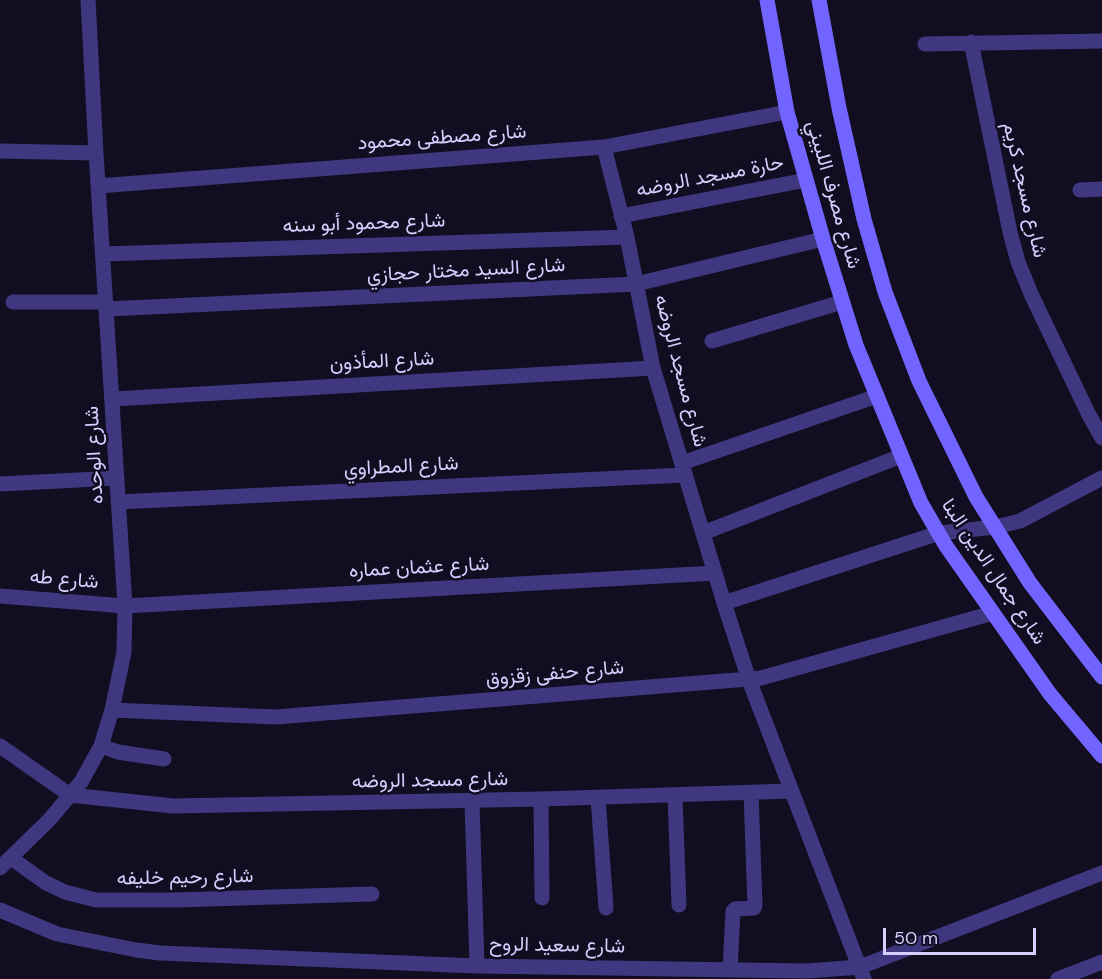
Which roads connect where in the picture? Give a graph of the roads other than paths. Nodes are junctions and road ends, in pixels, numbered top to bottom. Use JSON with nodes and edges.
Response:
{"nodes":[{"id":1,"x":88,"y":0,"type":"edge"},
{"id":2,"x":767,"y":0,"type":"edge"},
{"id":3,"x":819,"y":0,"type":"edge"},
{"id":4,"x":1102,"y":41,"type":"edge"},
{"id":5,"x":971,"y":42,"type":"junction"},
{"id":6,"x":925,"y":44,"type":"dead end"},
{"id":7,"x":787,"y":112,"type":"junction"},
{"id":8,"x":603,"y":147,"type":"junction"},
{"id":9,"x":0,"y":151,"type":"edge"},
{"id":10,"x":96,"y":153,"type":"junction"},
{"id":11,"x":806,"y":180,"type":"junction"},
{"id":12,"x":98,"y":186,"type":"junction"},
{"id":13,"x":1102,"y":189,"type":"edge"},
{"id":14,"x":1080,"y":190,"type":"dead end"},
{"id":15,"x":621,"y":216,"type":"junction"},
{"id":16,"x":627,"y":237,"type":"junction"},
{"id":17,"x":822,"y":239,"type":"junction"},
{"id":18,"x":103,"y":254,"type":"junction"},
{"id":19,"x":636,"y":284,"type":"junction"},
{"id":20,"x":14,"y":302,"type":"dead end"},
{"id":21,"x":842,"y":302,"type":"junction"},
{"id":22,"x":106,"y":305,"type":"junction"},
{"id":23,"x":712,"y":341,"type":"dead end"},
{"id":24,"x":653,"y":368,"type":"junction"},
{"id":25,"x":919,"y":381,"type":"joint"},
{"id":26,"x":877,"y":396,"type":"junction"},
{"id":27,"x":113,"y":399,"type":"junction"},
{"id":28,"x":1102,"y":438,"type":"edge"},
{"id":29,"x":901,"y":456,"type":"junction"},
{"id":30,"x":684,"y":469,"type":"junction"},
{"id":31,"x":117,"y":478,"type":"junction"},
{"id":32,"x":1102,"y":478,"type":"edge"},
{"id":33,"x":0,"y":484,"type":"edge"},
{"id":34,"x":118,"y":502,"type":"junction"},
{"id":35,"x":995,"y":527,"type":"junction"},
{"id":36,"x":703,"y":533,"type":"junction"},
{"id":37,"x":939,"y":533,"type":"junction"},
{"id":38,"x":715,"y":573,"type":"junction"},
{"id":39,"x":0,"y":596,"type":"edge"},
{"id":40,"x":724,"y":603,"type":"junction"},
{"id":41,"x":125,"y":606,"type":"junction"},
{"id":42,"x":993,"y":613,"type":"junction"},
{"id":43,"x":1102,"y":677,"type":"edge"},
{"id":44,"x":749,"y":680,"type":"junction"},
{"id":45,"x":112,"y":710,"type":"junction"},
{"id":46,"x":101,"y":746,"type":"junction"},
{"id":47,"x":2,"y":752,"type":"edge"},
{"id":48,"x":1102,"y":756,"type":"edge"},
{"id":49,"x":164,"y":759,"type":"dead end"},
{"id":50,"x":791,"y":791,"type":"junction"},
{"id":51,"x":751,"y":793,"type":"junction"},
{"id":52,"x":70,"y":795,"type":"junction"},
{"id":53,"x":675,"y":796,"type":"junction"},
{"id":54,"x":598,"y":798,"type":"junction"},
{"id":55,"x":541,"y":800,"type":"junction"},
{"id":56,"x":472,"y":801,"type":"junction"},
{"id":57,"x":6,"y":863,"type":"edge"},
{"id":58,"x":1102,"y":873,"type":"edge"},
{"id":59,"x":372,"y":894,"type":"dead end"},
{"id":60,"x":542,"y":898,"type":"dead end"},
{"id":61,"x":680,"y":905,"type":"dead end"},
{"id":62,"x":606,"y":908,"type":"dead end"},
{"id":63,"x":0,"y":910,"type":"edge"},
{"id":64,"x":1102,"y":962,"type":"edge"},
{"id":65,"x":477,"y":966,"type":"junction"},
{"id":66,"x":730,"y":970,"type":"junction"},
{"id":67,"x":862,"y":973,"type":"edge"},
{"id":68,"x":1058,"y":979,"type":"edge"}],
"edges":[{"from":1,"to":10,"type":"street","name":"شارع الوحده"},
{"from":2,"to":7,"type":"main road","name":"شارع مصرف اللبيني"},
{"from":3,"to":25,"type":"main road","name":"شارع مصرف اللبيني"},
{"from":4,"to":5,"type":"street"},
{"from":5,"to":6,"type":"street"},
{"from":5,"to":28,"type":"street","name":"شارع مسجد كريم"},
{"from":7,"to":8,"type":"street","name":"شارع مصطفى محمود"},
{"from":7,"to":11,"type":"main road","name":"شارع مصرف اللبيني"},
{"from":8,"to":12,"type":"street","name":"شارع مصطفى محمود"},
{"from":8,"to":15,"type":"street","name":"شارع مسجد الروضه"},
{"from":9,"to":10,"type":"street"},
{"from":10,"to":12,"type":"street","name":"شارع الوحده"},
{"from":11,"to":15,"type":"street","name":"حارة مسجد الروضه"},
{"from":11,"to":17,"type":"main road","name":"شارع مصرف اللبيني"},
{"from":12,"to":18,"type":"street","name":"شارع الوحده"},
{"from":13,"to":14,"type":"street"},
{"from":15,"to":16,"type":"street","name":"شارع مسجد الروضه"},
{"from":16,"to":18,"type":"street","name":"شارع محمود أبو سنه"},
{"from":16,"to":19,"type":"street","name":"شارع مسجد الروضه"},
{"from":17,"to":19,"type":"street","name":"شارع السيد مختار حجازي"},
{"from":17,"to":21,"type":"main road","name":"شارع مصرف اللبيني"},
{"from":18,"to":22,"type":"street","name":"شارع الوحده"},
{"from":19,"to":22,"type":"street","name":"شارع السيد مختار حجازي"},
{"from":19,"to":24,"type":"street","name":"شارع مسجد الروضه"},
{"from":20,"to":22,"type":"street","name":"شارع السيد مختار حجازي"},
{"from":21,"to":23,"type":"street"},
{"from":21,"to":26,"type":"main road","name":"شارع مصرف اللبيني"},
{"from":22,"to":27,"type":"street","name":"شارع الوحده"},
{"from":24,"to":27,"type":"street","name":"شارع المأذون"},
{"from":24,"to":30,"type":"street","name":"شارع مسجد الروضه"},
{"from":25,"to":35,"type":"main road","name":"شارع جمال الدين البنا"},
{"from":26,"to":29,"type":"main road","name":"شارع جمال الدين البنا"},
{"from":26,"to":30,"type":"street","name":"شارع المطراوي"},
{"from":27,"to":31,"type":"street","name":"شارع الوحده"},
{"from":29,"to":36,"type":"street"},
{"from":29,"to":37,"type":"main road","name":"شارع جمال الدين البنا"},
{"from":30,"to":34,"type":"street","name":"شارع المطراوي"},
{"from":30,"to":36,"type":"street","name":"شارع مسجد الروضه"},
{"from":31,"to":33,"type":"street"},
{"from":31,"to":34,"type":"street","name":"شارع الوحده"},
{"from":32,"to":35,"type":"street"},
{"from":34,"to":41,"type":"street","name":"شارع الوحده"},
{"from":35,"to":37,"type":"street"},
{"from":35,"to":43,"type":"main road","name":"شارع جمال الدين البنا"},
{"from":36,"to":38,"type":"street","name":"شارع مسجد الروضه"},
{"from":37,"to":40,"type":"street"},
{"from":37,"to":42,"type":"main road","name":"شارع جمال الدين البنا"},
{"from":38,"to":40,"type":"street","name":"شارع مسجد الروضه"},
{"from":38,"to":41,"type":"street","name":"شارع عثمان عماره"},
{"from":39,"to":41,"type":"street","name":"شارع طه"},
{"from":40,"to":44,"type":"street","name":"شارع مسجد الروضه"},
{"from":41,"to":45,"type":"street","name":"شارع الوحده"},
{"from":42,"to":44,"type":"street","name":"شارع حنفى زقزوق"},
{"from":42,"to":48,"type":"main road","name":"شارع جمال الدين البنا"},
{"from":44,"to":45,"type":"street","name":"شارع حنفى زقزوق"},
{"from":44,"to":50,"type":"street","name":"شارع مسجد الروضه"},
{"from":45,"to":46,"type":"street","name":"شارع الوحده"},
{"from":46,"to":49,"type":"street"},
{"from":46,"to":52,"type":"street","name":"شارع الوحده"},
{"from":47,"to":52,"type":"street"},
{"from":50,"to":51,"type":"street","name":"شارع مسجد الروضه"},
{"from":50,"to":67,"type":"street","name":"شارع مسجد الروضه"},
{"from":51,"to":53,"type":"street","name":"شارع مسجد الروضه"},
{"from":51,"to":66,"type":"street"},
{"from":52,"to":56,"type":"street","name":"شارع مسجد الروضه"},
{"from":52,"to":57,"type":"street","name":"شارع الوحده"},
{"from":53,"to":54,"type":"street","name":"شارع مسجد الروضه"},
{"from":53,"to":61,"type":"street"},
{"from":54,"to":55,"type":"street","name":"شارع مسجد الروضه"},
{"from":54,"to":62,"type":"street"},
{"from":55,"to":56,"type":"street","name":"شارع مسجد الروضه"},
{"from":55,"to":60,"type":"street"},
{"from":56,"to":65,"type":"street"},
{"from":57,"to":59,"type":"street","name":"شارع رحيم خليفه"},
{"from":58,"to":67,"type":"street","name":"شارع سعيد الروح"},
{"from":63,"to":65,"type":"street","name":"شارع سعيد الروح"},
{"from":64,"to":68,"type":"street"},
{"from":65,"to":66,"type":"street","name":"شارع سعيد الروح"},
{"from":66,"to":67,"type":"street","name":"شارع سعيد الروح"}]}
